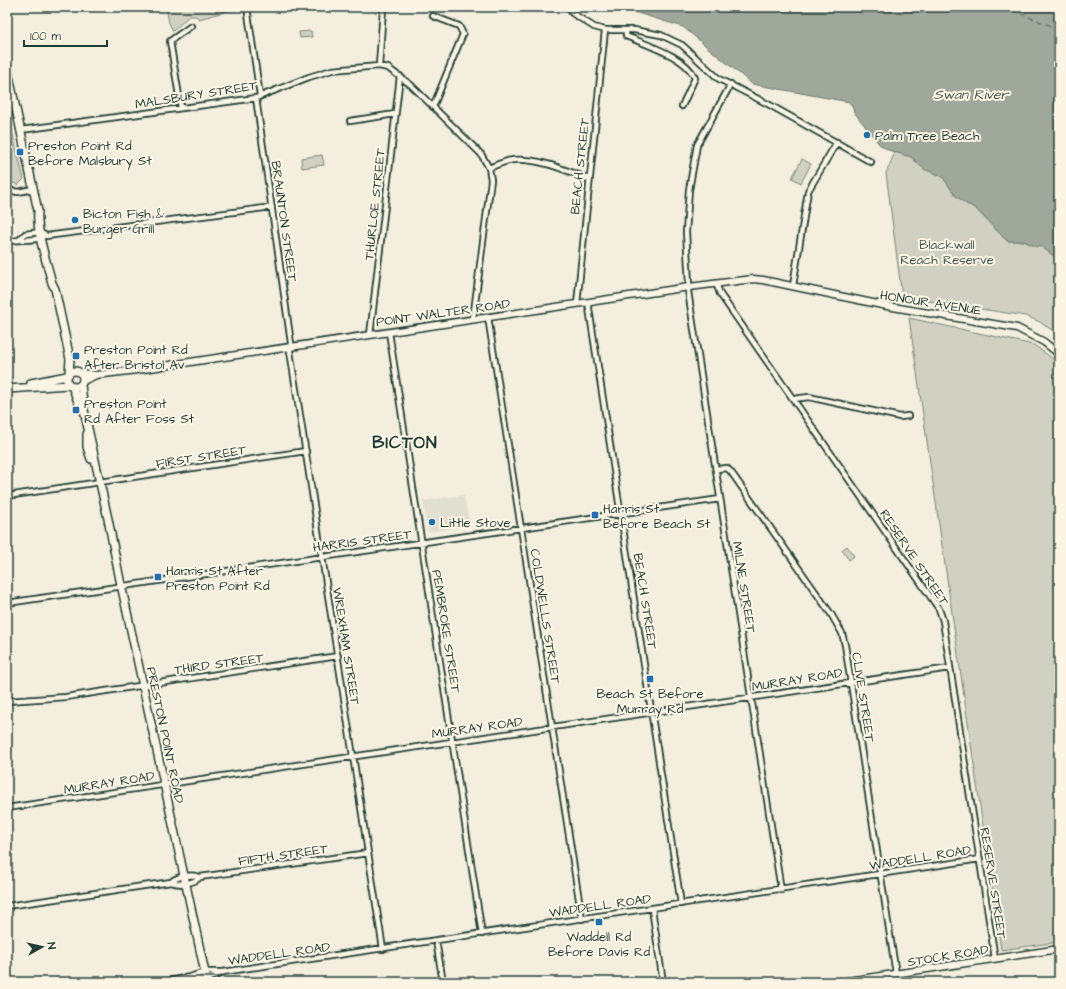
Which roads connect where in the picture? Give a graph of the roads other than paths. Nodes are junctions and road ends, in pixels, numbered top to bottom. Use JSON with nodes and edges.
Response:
{"nodes":[{"id":1,"x":247,"y":7,"type":"edge"},
{"id":2,"x":569,"y":7,"type":"edge"},
{"id":3,"x":383,"y":9,"type":"dead end"},
{"id":4,"x":433,"y":16,"type":"dead end"},
{"id":5,"x":191,"y":26,"type":"dead end"},
{"id":6,"x":605,"y":30,"type":"junction"},
{"id":7,"x":626,"y":30,"type":"junction"},
{"id":8,"x":379,"y":66,"type":"junction"},
{"id":9,"x":7,"y":67,"type":"edge"},
{"id":10,"x":400,"y":76,"type":"junction"},
{"id":11,"x":731,"y":84,"type":"junction"},
{"id":12,"x":258,"y":97,"type":"junction"},
{"id":13,"x":682,"y":106,"type":"dead end"},
{"id":14,"x":433,"y":107,"type":"junction"},
{"id":15,"x":181,"y":108,"type":"junction"},
{"id":16,"x":395,"y":114,"type":"junction"},
{"id":17,"x":350,"y":121,"type":"dead end"},
{"id":18,"x":21,"y":130,"type":"junction"},
{"id":19,"x":837,"y":142,"type":"junction"},
{"id":20,"x":871,"y":162,"type":"dead end"},
{"id":21,"x":489,"y":168,"type":"junction"},
{"id":22,"x":589,"y":179,"type":"junction"},
{"id":23,"x":33,"y":189,"type":"junction"},
{"id":24,"x":7,"y":190,"type":"edge"},
{"id":25,"x":272,"y":206,"type":"junction"},
{"id":26,"x":45,"y":235,"type":"junction"},
{"id":27,"x":7,"y":241,"type":"edge"},
{"id":28,"x":716,"y":283,"type":"junction"},
{"id":29,"x":794,"y":286,"type":"junction"},
{"id":30,"x":689,"y":287,"type":"junction"},
{"id":31,"x":588,"y":302,"type":"junction"},
{"id":32,"x":577,"y":304,"type":"junction"},
{"id":33,"x":488,"y":317,"type":"junction"},
{"id":34,"x":473,"y":319,"type":"junction"},
{"id":35,"x":389,"y":332,"type":"junction"},
{"id":36,"x":370,"y":335,"type":"junction"},
{"id":37,"x":291,"y":347,"type":"junction"},
{"id":38,"x":1059,"y":354,"type":"edge"},
{"id":39,"x":70,"y":359,"type":"junction"},
{"id":40,"x":80,"y":372,"type":"junction"},
{"id":41,"x":68,"y":375,"type":"junction"},
{"id":42,"x":96,"y":375,"type":"junction"},
{"id":43,"x":82,"y":383,"type":"junction"},
{"id":44,"x":71,"y":386,"type":"junction"},
{"id":45,"x":20,"y":387,"type":"junction"},
{"id":46,"x":7,"y":389,"type":"edge"},
{"id":47,"x":793,"y":400,"type":"junction"},
{"id":48,"x":908,"y":416,"type":"dead end"},
{"id":49,"x":306,"y":451,"type":"junction"},
{"id":50,"x":716,"y":469,"type":"junction"},
{"id":51,"x":98,"y":482,"type":"junction"},
{"id":52,"x":7,"y":496,"type":"edge"},
{"id":53,"x":720,"y":499,"type":"junction"},
{"id":54,"x":621,"y":514,"type":"junction"},
{"id":55,"x":521,"y":528,"type":"junction"},
{"id":56,"x":422,"y":543,"type":"junction"},
{"id":57,"x":322,"y":557,"type":"junction"},
{"id":58,"x":121,"y":586,"type":"junction"},
{"id":59,"x":7,"y":603,"type":"edge"},
{"id":60,"x":338,"y":656,"type":"junction"},
{"id":61,"x":950,"y":668,"type":"junction"},
{"id":62,"x":851,"y":682,"type":"junction"},
{"id":63,"x":143,"y":685,"type":"junction"},
{"id":64,"x":751,"y":697,"type":"junction"},
{"id":65,"x":7,"y":701,"type":"edge"},
{"id":66,"x":652,"y":712,"type":"junction"},
{"id":67,"x":552,"y":727,"type":"junction"},
{"id":68,"x":453,"y":742,"type":"junction"},
{"id":69,"x":353,"y":756,"type":"junction"},
{"id":70,"x":165,"y":784,"type":"junction"},
{"id":71,"x":7,"y":808,"type":"edge"},
{"id":72,"x":368,"y":853,"type":"junction"},
{"id":73,"x":980,"y":859,"type":"junction"},
{"id":74,"x":880,"y":874,"type":"junction"},
{"id":75,"x":186,"y":879,"type":"junction"},
{"id":76,"x":781,"y":890,"type":"junction"},
{"id":77,"x":682,"y":904,"type":"junction"},
{"id":78,"x":7,"y":906,"type":"edge"},
{"id":79,"x":652,"y":908,"type":"junction"},
{"id":80,"x":582,"y":919,"type":"junction"},
{"id":81,"x":482,"y":934,"type":"junction"},
{"id":82,"x":436,"y":941,"type":"junction"},
{"id":83,"x":383,"y":949,"type":"junction"},
{"id":84,"x":1059,"y":949,"type":"edge"},
{"id":85,"x":995,"y":959,"type":"junction"},
{"id":86,"x":893,"y":974,"type":"junction"},
{"id":87,"x":208,"y":978,"type":"edge"},
{"id":88,"x":162,"y":982,"type":"edge"},
{"id":89,"x":443,"y":982,"type":"edge"},
{"id":90,"x":663,"y":982,"type":"edge"},
{"id":91,"x":841,"y":982,"type":"edge"},
{"id":92,"x":891,"y":982,"type":"edge"}],
"edges":[{"from":1,"to":12,"type":"street","name":"BRAUNTON STREET"},
{"from":2,"to":6,"type":"street"},
{"from":3,"to":8,"type":"street"},
{"from":4,"to":14,"type":"street"},
{"from":5,"to":15,"type":"street"},
{"from":6,"to":7,"type":"street"},
{"from":6,"to":22,"type":"street","name":"BEACH STREET"},
{"from":7,"to":11,"type":"street"},
{"from":7,"to":13,"type":"street"},
{"from":8,"to":10,"type":"street","name":"MALSBURY STREET"},
{"from":8,"to":12,"type":"street","name":"MALSBURY STREET"},
{"from":9,"to":18,"type":"main road"},
{"from":10,"to":14,"type":"street","name":"MALSBURY STREET"},
{"from":10,"to":16,"type":"street","name":"THURLOE STREET"},
{"from":11,"to":19,"type":"street"},
{"from":11,"to":30,"type":"street","name":"MILNE STREET"},
{"from":12,"to":15,"type":"street","name":"MALSBURY STREET"},
{"from":12,"to":25,"type":"street","name":"BRAUNTON STREET"},
{"from":14,"to":21,"type":"street","name":"MALSBURY STREET"},
{"from":15,"to":18,"type":"street","name":"MALSBURY STREET"},
{"from":16,"to":17,"type":"street"},
{"from":16,"to":36,"type":"street","name":"THURLOE STREET"},
{"from":18,"to":23,"type":"main road"},
{"from":19,"to":20,"type":"street"},
{"from":19,"to":29,"type":"street"},
{"from":21,"to":22,"type":"street"},
{"from":21,"to":34,"type":"street"},
{"from":22,"to":32,"type":"street","name":"BEACH STREET"},
{"from":23,"to":24,"type":"street"},
{"from":23,"to":26,"type":"main road"},
{"from":25,"to":26,"type":"street"},
{"from":25,"to":37,"type":"street","name":"BRAUNTON STREET"},
{"from":26,"to":27,"type":"street"},
{"from":26,"to":39,"type":"main road"},
{"from":28,"to":29,"type":"street","name":"POINT WALTER ROAD"},
{"from":28,"to":30,"type":"street","name":"POINT WALTER ROAD"},
{"from":28,"to":47,"type":"street","name":"RESERVE STREET"},
{"from":29,"to":38,"type":"street","name":"HONOUR AVENUE"},
{"from":30,"to":31,"type":"street","name":"POINT WALTER ROAD"},
{"from":30,"to":50,"type":"street","name":"MILNE STREET"},
{"from":31,"to":32,"type":"street","name":"POINT WALTER ROAD"},
{"from":31,"to":54,"type":"street","name":"BEACH STREET"},
{"from":32,"to":33,"type":"street","name":"POINT WALTER ROAD"},
{"from":33,"to":34,"type":"street","name":"POINT WALTER ROAD"},
{"from":33,"to":55,"type":"street","name":"COLDWELLS STREET"},
{"from":34,"to":35,"type":"street","name":"POINT WALTER ROAD"},
{"from":35,"to":36,"type":"street","name":"POINT WALTER ROAD"},
{"from":35,"to":56,"type":"street","name":"PEMBROKE STREET"},
{"from":36,"to":37,"type":"street","name":"POINT WALTER ROAD"},
{"from":37,"to":42,"type":"street","name":"POINT WALTER ROAD"},
{"from":37,"to":49,"type":"street","name":"WREXHAM STREET"},
{"from":39,"to":40,"type":"main road"},
{"from":39,"to":41,"type":"main road"},
{"from":40,"to":41,"type":"main road","name":"POINT WALTER ROAD"},
{"from":40,"to":42,"type":"street","name":"POINT WALTER ROAD"},
{"from":40,"to":43,"type":"main road"},
{"from":41,"to":44,"type":"main road"},
{"from":41,"to":45,"type":"main road","name":"POINT WALTER ROAD"},
{"from":42,"to":43,"type":"street","name":"POINT WALTER ROAD"},
{"from":43,"to":44,"type":"main road","name":"POINT WALTER ROAD"},
{"from":43,"to":51,"type":"main road","name":"PRESTON POINT ROAD"},
{"from":44,"to":45,"type":"main road","name":"POINT WALTER ROAD"},
{"from":44,"to":51,"type":"main road","name":"PRESTON POINT ROAD"},
{"from":45,"to":46,"type":"main road","name":"POINT WALTER ROAD"},
{"from":47,"to":48,"type":"street"},
{"from":47,"to":61,"type":"street","name":"RESERVE STREET"},
{"from":49,"to":51,"type":"street","name":"FIRST STREET"},
{"from":49,"to":57,"type":"street","name":"WREXHAM STREET"},
{"from":50,"to":53,"type":"street","name":"MILNE STREET"},
{"from":50,"to":62,"type":"street","name":"CLIVE STREET"},
{"from":51,"to":52,"type":"street","name":"FIRST STREET"},
{"from":51,"to":58,"type":"main road","name":"PRESTON POINT ROAD"},
{"from":53,"to":54,"type":"street","name":"HARRIS STREET"},
{"from":53,"to":64,"type":"street","name":"MILNE STREET"},
{"from":54,"to":55,"type":"street","name":"HARRIS STREET"},
{"from":54,"to":66,"type":"street","name":"BEACH STREET"},
{"from":55,"to":56,"type":"street","name":"HARRIS STREET"},
{"from":55,"to":67,"type":"street","name":"COLDWELLS STREET"},
{"from":56,"to":57,"type":"street","name":"HARRIS STREET"},
{"from":56,"to":68,"type":"street","name":"PEMBROKE STREET"},
{"from":57,"to":58,"type":"street","name":"HARRIS STREET"},
{"from":57,"to":60,"type":"street","name":"WREXHAM STREET"},
{"from":58,"to":59,"type":"street","name":"HARRIS STREET"},
{"from":58,"to":63,"type":"main road","name":"PRESTON POINT ROAD"},
{"from":60,"to":63,"type":"street","name":"THIRD STREET"},
{"from":60,"to":69,"type":"street","name":"WREXHAM STREET"},
{"from":61,"to":62,"type":"street","name":"MURRAY ROAD"},
{"from":61,"to":73,"type":"street","name":"RESERVE STREET"},
{"from":62,"to":64,"type":"street","name":"MURRAY ROAD"},
{"from":62,"to":74,"type":"street","name":"CLIVE STREET"},
{"from":63,"to":65,"type":"street","name":"THIRD STREET"},
{"from":63,"to":70,"type":"main road","name":"PRESTON POINT ROAD"},
{"from":64,"to":66,"type":"street","name":"MURRAY ROAD"},
{"from":64,"to":76,"type":"street","name":"MILNE STREET"},
{"from":66,"to":67,"type":"street","name":"MURRAY ROAD"},
{"from":66,"to":77,"type":"street","name":"BEACH STREET"},
{"from":67,"to":68,"type":"street","name":"MURRAY ROAD"},
{"from":67,"to":80,"type":"street","name":"COLDWELLS STREET"},
{"from":68,"to":69,"type":"street","name":"MURRAY ROAD"},
{"from":68,"to":81,"type":"street","name":"PEMBROKE STREET"},
{"from":69,"to":70,"type":"street","name":"MURRAY ROAD"},
{"from":69,"to":72,"type":"street","name":"WREXHAM STREET"},
{"from":70,"to":71,"type":"street","name":"MURRAY ROAD"},
{"from":70,"to":75,"type":"main road","name":"PRESTON POINT ROAD"},
{"from":72,"to":75,"type":"street","name":"FIFTH STREET"},
{"from":72,"to":83,"type":"street","name":"WREXHAM STREET"},
{"from":73,"to":74,"type":"street","name":"WADDELL ROAD"},
{"from":73,"to":85,"type":"street","name":"RESERVE STREET"},
{"from":74,"to":76,"type":"street","name":"WADDELL ROAD"},
{"from":74,"to":86,"type":"street","name":"CLIVE STREET"},
{"from":75,"to":78,"type":"street","name":"FIFTH STREET"},
{"from":75,"to":87,"type":"main road","name":"PRESTON POINT ROAD"},
{"from":76,"to":77,"type":"street","name":"WADDELL ROAD"},
{"from":77,"to":79,"type":"street","name":"WADDELL ROAD"},
{"from":79,"to":80,"type":"street","name":"WADDELL ROAD"},
{"from":79,"to":90,"type":"street"},
{"from":80,"to":81,"type":"street","name":"WADDELL ROAD"},
{"from":81,"to":82,"type":"street","name":"WADDELL ROAD"},
{"from":82,"to":83,"type":"street","name":"WADDELL ROAD"},
{"from":82,"to":89,"type":"street"},
{"from":83,"to":87,"type":"street","name":"WADDELL ROAD"},
{"from":84,"to":85,"type":"street","name":"STOCK ROAD"},
{"from":85,"to":86,"type":"street","name":"STOCK ROAD"},
{"from":86,"to":91,"type":"street","name":"STOCK ROAD"},
{"from":86,"to":92,"type":"street","name":"CLIVE STREET"},
{"from":87,"to":88,"type":"street","name":"WADDELL ROAD"}]}
